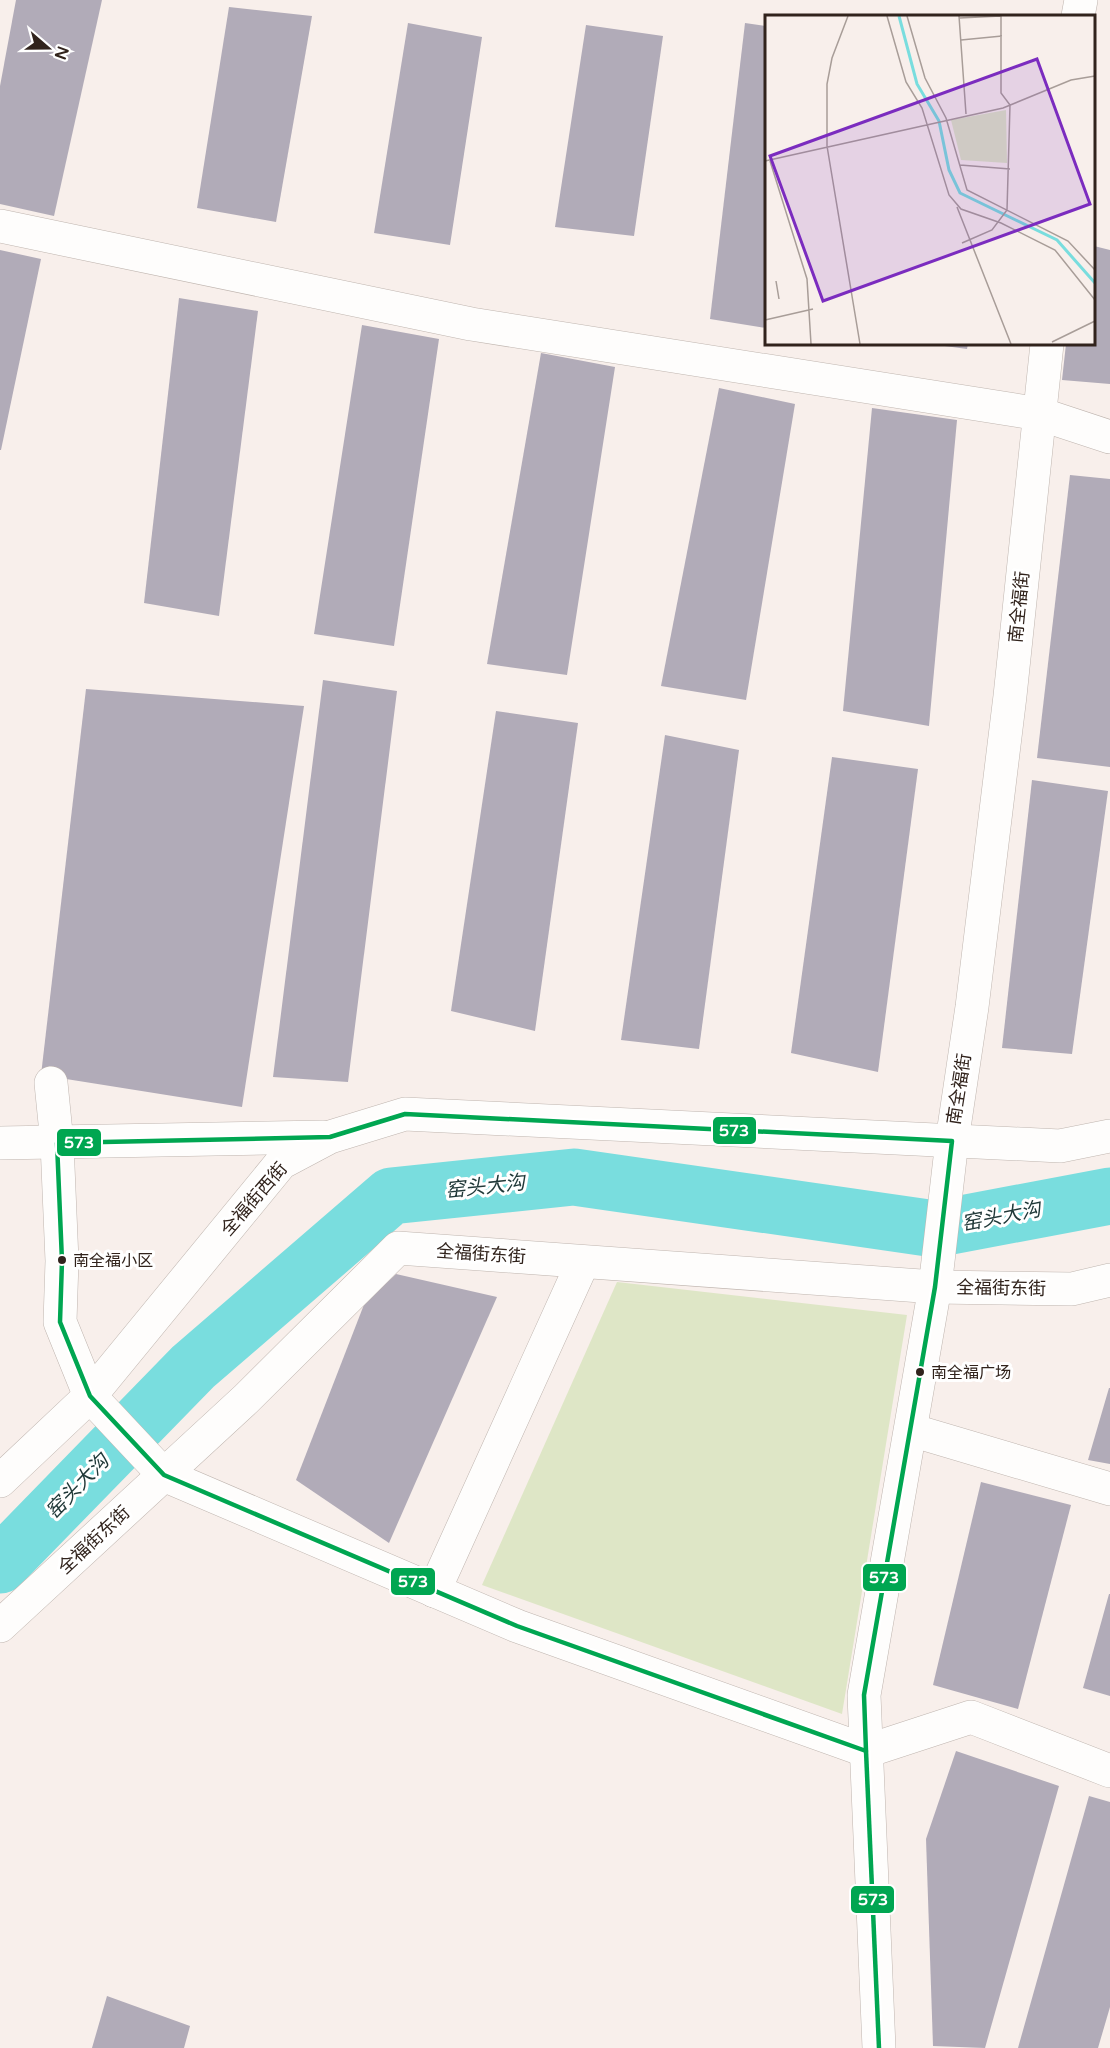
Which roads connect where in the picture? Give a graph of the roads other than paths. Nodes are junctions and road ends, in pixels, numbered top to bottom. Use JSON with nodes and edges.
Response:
{"nodes":[{"id":1,"x":1080,"y":0,"type":"edge"},
{"id":2,"x":1078,"y":15,"type":"edge"},
{"id":3,"x":0,"y":226,"type":"edge"},
{"id":4,"x":1047,"y":345,"type":"edge"},
{"id":5,"x":1040,"y":414,"type":"junction"},
{"id":6,"x":1110,"y":437,"type":"edge"},
{"id":7,"x":51,"y":1083,"type":"dead end"},
{"id":8,"x":1110,"y":1136,"type":"edge"},
{"id":9,"x":330,"y":1137,"type":"junction"},
{"id":10,"x":952,"y":1141,"type":"junction"},
{"id":11,"x":0,"y":1143,"type":"edge"},
{"id":12,"x":57,"y":1143,"type":"junction"},
{"id":13,"x":583,"y":1262,"type":"junction"},
{"id":14,"x":1110,"y":1280,"type":"edge"},
{"id":15,"x":935,"y":1287,"type":"junction"},
{"id":16,"x":90,"y":1396,"type":"junction"},
{"id":17,"x":911,"y":1430,"type":"junction"},
{"id":18,"x":164,"y":1475,"type":"junction"},
{"id":19,"x":0,"y":1481,"type":"edge"},
{"id":20,"x":1110,"y":1489,"type":"edge"},
{"id":21,"x":434,"y":1591,"type":"junction"},
{"id":22,"x":0,"y":1626,"type":"edge"},
{"id":23,"x":867,"y":1751,"type":"junction"},
{"id":24,"x":1110,"y":1771,"type":"edge"},
{"id":25,"x":879,"y":2048,"type":"edge"}],
"edges":[{"from":1,"to":2,"type":"street"},
{"from":3,"to":5,"type":"street"},
{"from":4,"to":5,"type":"street","name":"南全福街"},
{"from":5,"to":6,"type":"street"},
{"from":5,"to":10,"type":"street","name":"南全福街"},
{"from":7,"to":12,"type":"street"},
{"from":8,"to":10,"type":"street","name":"全福街西街"},
{"from":9,"to":10,"type":"street","name":"全福街西街"},
{"from":9,"to":12,"type":"street"},
{"from":9,"to":16,"type":"street","name":"全福街西街"},
{"from":10,"to":15,"type":"street","name":"南全福街"},
{"from":11,"to":12,"type":"street"},
{"from":12,"to":16,"type":"street"},
{"from":13,"to":15,"type":"street","name":"全福街东街"},
{"from":13,"to":18,"type":"street","name":"全福街东街"},
{"from":13,"to":21,"type":"street"},
{"from":14,"to":15,"type":"street","name":"全福街东街"},
{"from":15,"to":17,"type":"street","name":"南全福街"},
{"from":16,"to":18,"type":"street"},
{"from":16,"to":19,"type":"street","name":"全福街西街"},
{"from":17,"to":20,"type":"street"},
{"from":17,"to":23,"type":"street","name":"南全福街"},
{"from":18,"to":21,"type":"street"},
{"from":18,"to":22,"type":"street","name":"全福街东街"},
{"from":21,"to":23,"type":"street"},
{"from":23,"to":24,"type":"street"},
{"from":23,"to":25,"type":"street","name":"南全福街"}]}
